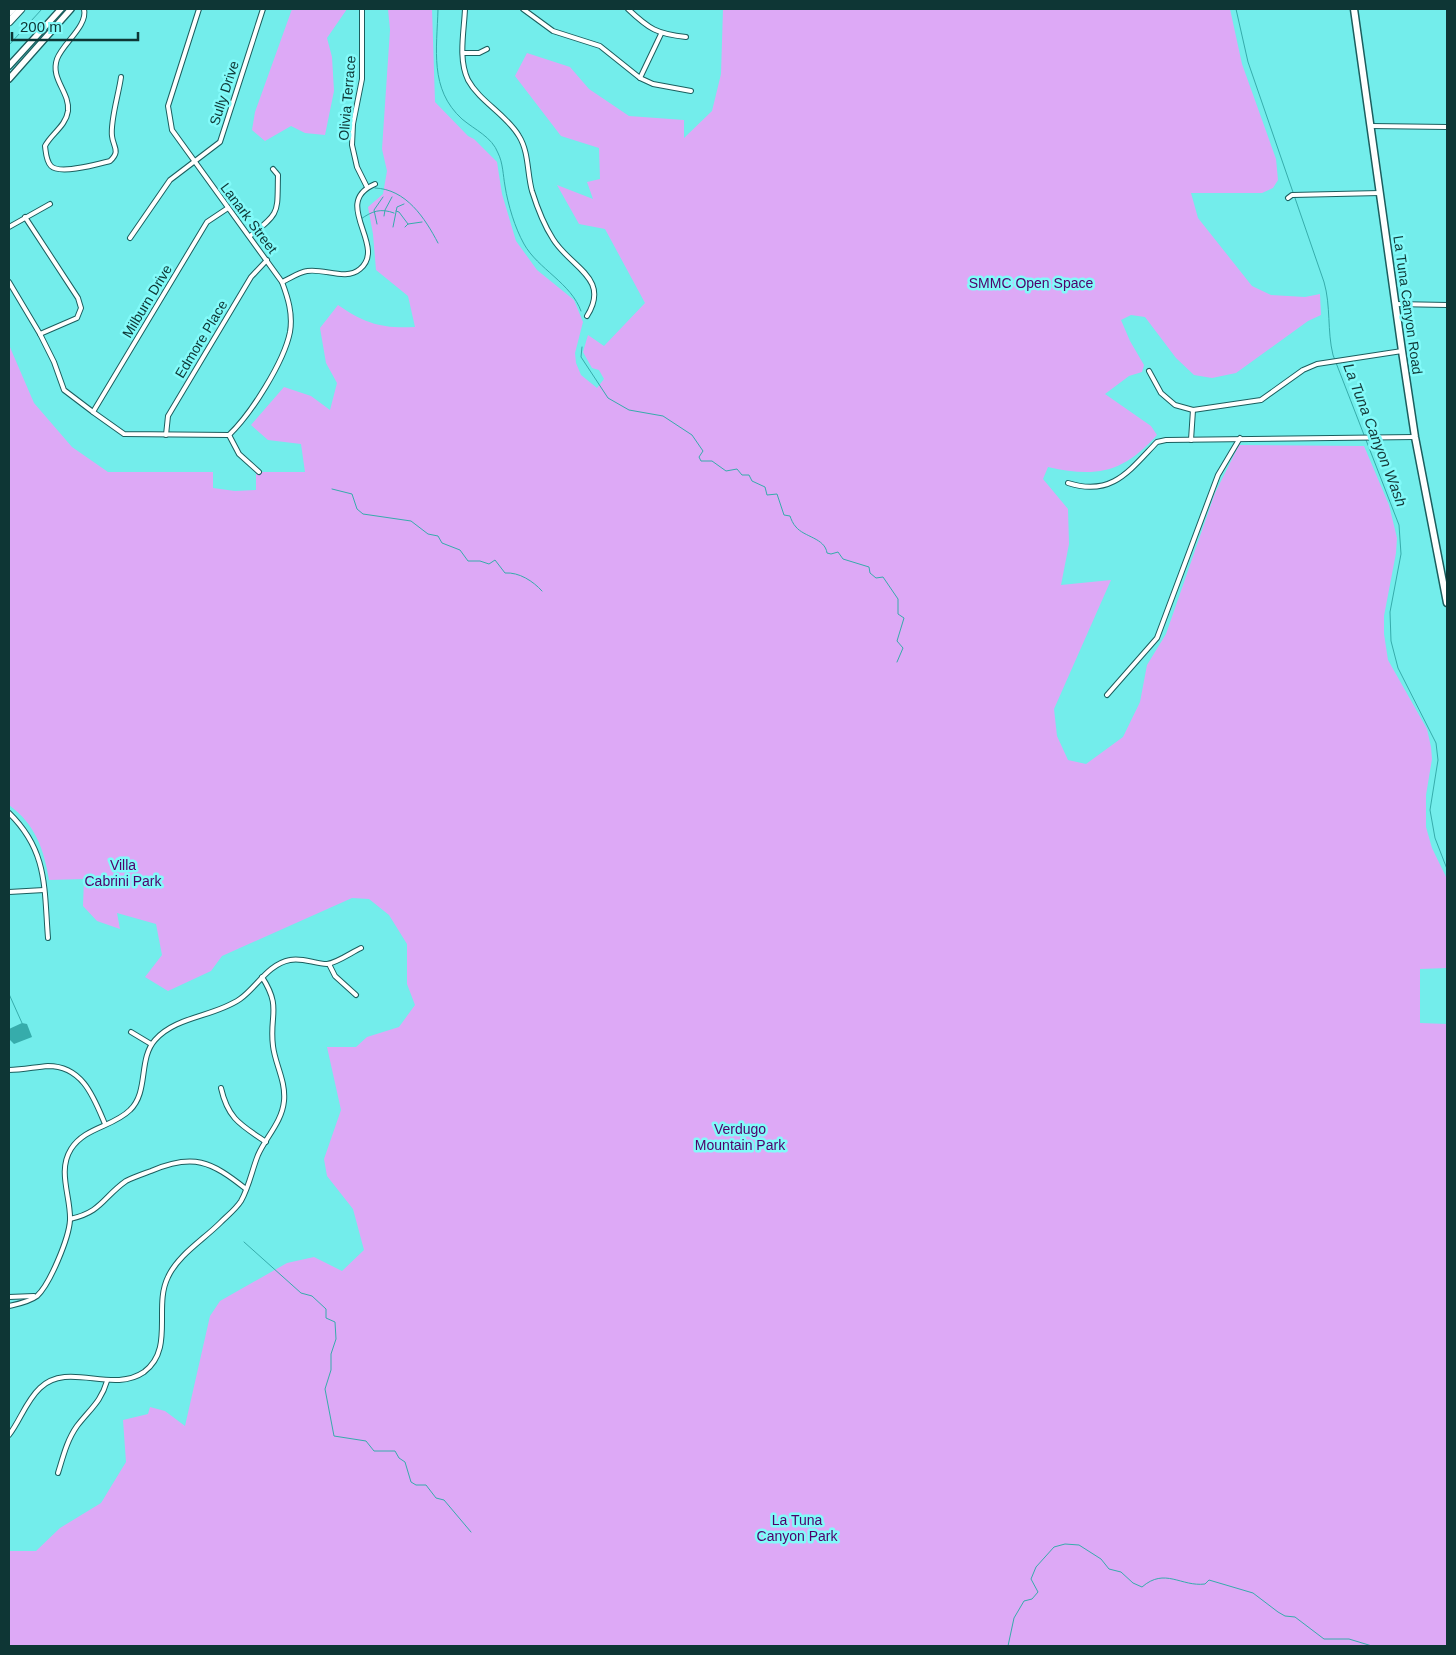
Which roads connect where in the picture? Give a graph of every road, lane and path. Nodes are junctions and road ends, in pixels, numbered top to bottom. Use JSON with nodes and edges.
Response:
{"nodes":[{"id":1,"x":12,"y":9,"type":"edge"},
{"id":2,"x":21,"y":9,"type":"edge"},
{"id":3,"x":60,"y":9,"type":"edge"},
{"id":4,"x":71,"y":9,"type":"edge"},
{"id":5,"x":84,"y":9,"type":"edge"},
{"id":6,"x":199,"y":9,"type":"edge"},
{"id":7,"x":263,"y":9,"type":"edge"},
{"id":8,"x":362,"y":9,"type":"edge"},
{"id":9,"x":465,"y":9,"type":"edge"},
{"id":10,"x":523,"y":9,"type":"edge"},
{"id":11,"x":628,"y":9,"type":"edge"},
{"id":12,"x":1354,"y":9,"type":"edge"},
{"id":13,"x":9,"y":12,"type":"edge"},
{"id":14,"x":9,"y":22,"type":"edge"},
{"id":15,"x":662,"y":34,"type":"junction"},
{"id":16,"x":686,"y":37,"type":"dead end"},
{"id":17,"x":487,"y":49,"type":"dead end"},
{"id":18,"x":462,"y":53,"type":"junction"},
{"id":19,"x":9,"y":66,"type":"edge"},
{"id":20,"x":121,"y":77,"type":"dead end"},
{"id":21,"x":640,"y":78,"type":"junction"},
{"id":22,"x":9,"y":79,"type":"edge"},
{"id":23,"x":690,"y":91,"type":"dead end"},
{"id":24,"x":1371,"y":126,"type":"junction"},
{"id":25,"x":1447,"y":126,"type":"edge"},
{"id":26,"x":194,"y":161,"type":"junction"},
{"id":27,"x":273,"y":169,"type":"dead end"},
{"id":28,"x":375,"y":184,"type":"dead end"},
{"id":29,"x":367,"y":187,"type":"junction"},
{"id":30,"x":1380,"y":193,"type":"junction"},
{"id":31,"x":1292,"y":196,"type":"dead end"},
{"id":32,"x":50,"y":204,"type":"dead end"},
{"id":33,"x":228,"y":208,"type":"junction"},
{"id":34,"x":25,"y":217,"type":"junction"},
{"id":35,"x":9,"y":227,"type":"edge"},
{"id":36,"x":250,"y":236,"type":"junction"},
{"id":37,"x":130,"y":238,"type":"dead end"},
{"id":38,"x":268,"y":260,"type":"junction"},
{"id":39,"x":9,"y":282,"type":"edge"},
{"id":40,"x":282,"y":282,"type":"junction"},
{"id":41,"x":1395,"y":304,"type":"junction"},
{"id":42,"x":1447,"y":305,"type":"edge"},
{"id":43,"x":587,"y":316,"type":"dead end"},
{"id":44,"x":40,"y":334,"type":"junction"},
{"id":45,"x":1402,"y":350,"type":"junction"},
{"id":46,"x":1149,"y":371,"type":"dead end"},
{"id":47,"x":1192,"y":410,"type":"junction"},
{"id":48,"x":92,"y":412,"type":"junction"},
{"id":49,"x":229,"y":434,"type":"junction"},
{"id":50,"x":166,"y":435,"type":"junction"},
{"id":51,"x":1416,"y":437,"type":"junction"},
{"id":52,"x":1240,"y":438,"type":"junction"},
{"id":53,"x":1191,"y":440,"type":"junction"},
{"id":54,"x":259,"y":472,"type":"dead end"},
{"id":55,"x":1068,"y":483,"type":"dead end"},
{"id":56,"x":1447,"y":603,"type":"edge"},
{"id":57,"x":1107,"y":695,"type":"dead end"},
{"id":58,"x":9,"y":814,"type":"edge"},
{"id":59,"x":44,"y":890,"type":"junction"},
{"id":60,"x":9,"y":892,"type":"edge"},
{"id":61,"x":48,"y":938,"type":"dead end"},
{"id":62,"x":361,"y":948,"type":"dead end"},
{"id":63,"x":329,"y":964,"type":"junction"},
{"id":64,"x":262,"y":977,"type":"junction"},
{"id":65,"x":356,"y":995,"type":"dead end"},
{"id":66,"x":131,"y":1032,"type":"dead end"},
{"id":67,"x":151,"y":1044,"type":"junction"},
{"id":68,"x":9,"y":1070,"type":"edge"},
{"id":69,"x":221,"y":1088,"type":"dead end"},
{"id":70,"x":105,"y":1124,"type":"junction"},
{"id":71,"x":266,"y":1142,"type":"junction"},
{"id":72,"x":246,"y":1189,"type":"junction"},
{"id":73,"x":70,"y":1219,"type":"junction"},
{"id":74,"x":36,"y":1296,"type":"junction"},
{"id":75,"x":9,"y":1297,"type":"edge"},
{"id":76,"x":9,"y":1306,"type":"edge"},
{"id":77,"x":106,"y":1380,"type":"junction"},
{"id":78,"x":9,"y":1435,"type":"edge"},
{"id":79,"x":58,"y":1473,"type":"dead end"}],
"edges":[{"from":1,"to":13,"type":"highway"},
{"from":2,"to":14,"type":"highway"},
{"from":3,"to":19,"type":"main road"},
{"from":4,"to":22,"type":"main road"},
{"from":5,"to":20,"type":"street"},
{"from":6,"to":26,"type":"street","name":"Lanark Street"},
{"from":7,"to":26,"type":"street","name":"Sully Drive"},
{"from":8,"to":29,"type":"street","name":"Olivia Terrace"},
{"from":9,"to":18,"type":"street"},
{"from":10,"to":21,"type":"street"},
{"from":11,"to":15,"type":"street"},
{"from":12,"to":24,"type":"main road","name":"La Tuna Canyon Road"},
{"from":15,"to":16,"type":"street"},
{"from":15,"to":21,"type":"street"},
{"from":17,"to":18,"type":"street"},
{"from":18,"to":43,"type":"street"},
{"from":21,"to":23,"type":"street"},
{"from":24,"to":25,"type":"street"},
{"from":24,"to":30,"type":"main road","name":"La Tuna Canyon Road"},
{"from":26,"to":33,"type":"street","name":"Lanark Street"},
{"from":26,"to":37,"type":"street","name":"Sully Drive"},
{"from":27,"to":36,"type":"street"},
{"from":28,"to":29,"type":"street"},
{"from":29,"to":40,"type":"street"},
{"from":30,"to":31,"type":"street"},
{"from":30,"to":41,"type":"main road","name":"La Tuna Canyon Road"},
{"from":32,"to":34,"type":"street"},
{"from":33,"to":36,"type":"street","name":"Lanark Street"},
{"from":33,"to":48,"type":"street","name":"Milburn Drive"},
{"from":34,"to":35,"type":"street"},
{"from":34,"to":44,"type":"street"},
{"from":36,"to":38,"type":"street","name":"Lanark Street"},
{"from":38,"to":40,"type":"street","name":"Lanark Street"},
{"from":38,"to":50,"type":"street","name":"Edmore Place"},
{"from":39,"to":44,"type":"street"},
{"from":40,"to":49,"type":"street","name":"Lanark Street"},
{"from":41,"to":42,"type":"street"},
{"from":41,"to":45,"type":"main road","name":"La Tuna Canyon Road"},
{"from":44,"to":48,"type":"street"},
{"from":45,"to":47,"type":"street"},
{"from":45,"to":51,"type":"main road","name":"La Tuna Canyon Road"},
{"from":46,"to":47,"type":"street"},
{"from":47,"to":53,"type":"street"},
{"from":48,"to":50,"type":"street"},
{"from":49,"to":50,"type":"street"},
{"from":49,"to":54,"type":"street"},
{"from":51,"to":52,"type":"street"},
{"from":51,"to":56,"type":"main road","name":"La Tuna Canyon Road"},
{"from":52,"to":53,"type":"street"},
{"from":52,"to":57,"type":"street"},
{"from":53,"to":55,"type":"street"},
{"from":58,"to":59,"type":"street"},
{"from":59,"to":60,"type":"street"},
{"from":59,"to":61,"type":"street"},
{"from":62,"to":63,"type":"street"},
{"from":63,"to":64,"type":"street"},
{"from":63,"to":65,"type":"street"},
{"from":64,"to":67,"type":"street"},
{"from":64,"to":71,"type":"street"},
{"from":66,"to":67,"type":"street"},
{"from":67,"to":70,"type":"street"},
{"from":68,"to":70,"type":"street"},
{"from":69,"to":71,"type":"street"},
{"from":70,"to":73,"type":"street"},
{"from":71,"to":72,"type":"street"},
{"from":72,"to":73,"type":"street"},
{"from":72,"to":77,"type":"street"},
{"from":73,"to":74,"type":"street"},
{"from":74,"to":75,"type":"street"},
{"from":74,"to":76,"type":"street"},
{"from":77,"to":78,"type":"street"},
{"from":77,"to":79,"type":"street"}]}
